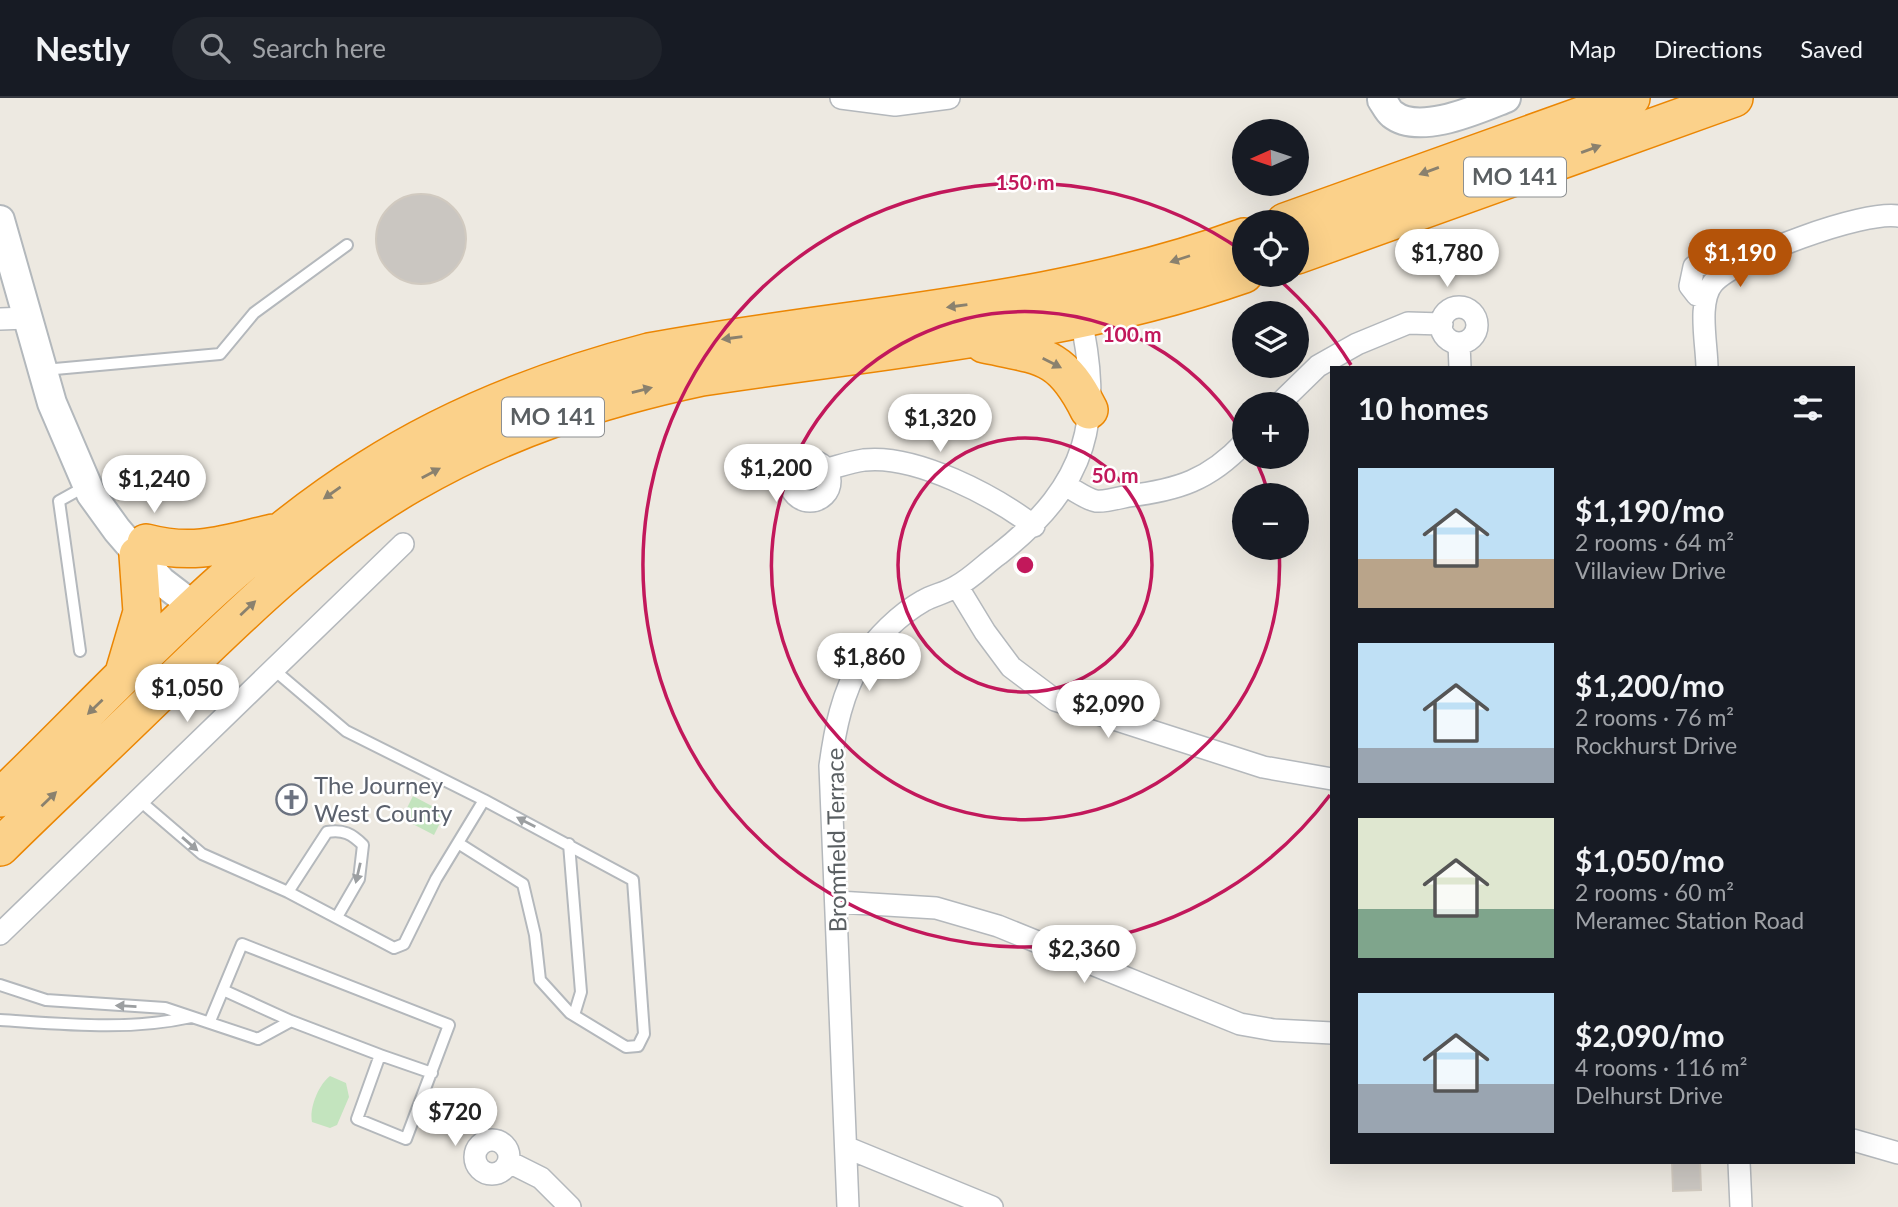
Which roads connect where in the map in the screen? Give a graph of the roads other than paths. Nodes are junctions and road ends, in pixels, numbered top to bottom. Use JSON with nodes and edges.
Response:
{"nodes":[{"id":1,"x":841,"y":98,"type":"edge"},
{"id":2,"x":949,"y":98,"type":"edge"},
{"id":3,"x":1506,"y":98,"type":"edge"},
{"id":4,"x":1631,"y":98,"type":"edge"},
{"id":5,"x":1734,"y":98,"type":"edge"},
{"id":6,"x":1382,"y":99,"type":"edge"},
{"id":7,"x":1309,"y":213,"type":"edge"},
{"id":8,"x":1898,"y":216,"type":"edge"},
{"id":9,"x":0,"y":220,"type":"edge"},
{"id":10,"x":1232,"y":241,"type":"edge"},
{"id":11,"x":347,"y":245,"type":"dead end"},
{"id":12,"x":1309,"y":251,"type":"edge"},
{"id":13,"x":1232,"y":278,"type":"edge"},
{"id":14,"x":1077,"y":304,"type":"junction"},
{"id":15,"x":14,"y":318,"type":"edge"},
{"id":16,"x":1442,"y":324,"type":"junction"},
{"id":17,"x":963,"y":340,"type":"junction"},
{"id":18,"x":1459,"y":343,"type":"junction"},
{"id":19,"x":1460,"y":366,"type":"edge"},
{"id":20,"x":1707,"y":366,"type":"edge"},
{"id":21,"x":41,"y":370,"type":"junction"},
{"id":22,"x":1291,"y":392,"type":"edge"},
{"id":23,"x":1089,"y":410,"type":"junction"},
{"id":24,"x":75,"y":452,"type":"junction"},
{"id":25,"x":1232,"y":456,"type":"edge"},
{"id":26,"x":827,"y":469,"type":"dead end"},
{"id":27,"x":88,"y":485,"type":"junction"},
{"id":28,"x":1066,"y":486,"type":"junction"},
{"id":29,"x":1034,"y":526,"type":"junction"},
{"id":30,"x":281,"y":531,"type":"junction"},
{"id":31,"x":403,"y":544,"type":"dead end"},
{"id":32,"x":142,"y":549,"type":"junction"},
{"id":33,"x":957,"y":586,"type":"junction"},
{"id":34,"x":195,"y":607,"type":"junction"},
{"id":35,"x":219,"y":635,"type":"junction"},
{"id":36,"x":80,"y":651,"type":"dead end"},
{"id":37,"x":273,"y":669,"type":"junction"},
{"id":38,"x":121,"y":681,"type":"junction"},
{"id":39,"x":1330,"y":779,"type":"edge"},
{"id":40,"x":0,"y":798,"type":"edge"},
{"id":41,"x":139,"y":800,"type":"junction"},
{"id":42,"x":484,"y":800,"type":"junction"},
{"id":43,"x":458,"y":843,"type":"junction"},
{"id":44,"x":569,"y":844,"type":"junction"},
{"id":45,"x":0,"y":847,"type":"edge"},
{"id":46,"x":288,"y":892,"type":"junction"},
{"id":47,"x":838,"y":902,"type":"junction"},
{"id":48,"x":337,"y":918,"type":"junction"},
{"id":49,"x":0,"y":934,"type":"edge"},
{"id":50,"x":0,"y":985,"type":"edge"},
{"id":51,"x":223,"y":990,"type":"junction"},
{"id":52,"x":574,"y":1015,"type":"junction"},
{"id":53,"x":193,"y":1016,"type":"junction"},
{"id":54,"x":0,"y":1020,"type":"edge"},
{"id":55,"x":210,"y":1021,"type":"junction"},
{"id":56,"x":290,"y":1021,"type":"junction"},
{"id":57,"x":1330,"y":1033,"type":"edge"},
{"id":58,"x":380,"y":1055,"type":"junction"},
{"id":59,"x":432,"y":1073,"type":"junction"},
{"id":60,"x":1855,"y":1141,"type":"edge"},
{"id":61,"x":848,"y":1148,"type":"junction"},
{"id":62,"x":1898,"y":1153,"type":"edge"},
{"id":63,"x":509,"y":1162,"type":"dead end"},
{"id":64,"x":1739,"y":1164,"type":"edge"},
{"id":65,"x":570,"y":1207,"type":"edge"},
{"id":66,"x":848,"y":1207,"type":"edge"},
{"id":67,"x":992,"y":1207,"type":"edge"},
{"id":68,"x":1741,"y":1207,"type":"edge"}],
"edges":[{"from":1,"to":2,"type":"street"},
{"from":3,"to":6,"type":"street"},
{"from":4,"to":7,"type":"highway","number":"MO 141","one_way":true},
{"from":12,"to":5,"type":"highway","number":"MO 141","one_way":true},
{"from":8,"to":20,"type":"street"},
{"from":9,"to":15,"type":"street"},
{"from":10,"to":14,"type":"highway","number":"MO 141","one_way":true},
{"from":11,"to":21,"type":"lane"},
{"from":13,"to":14,"type":"highway","number":"MO 141"},
{"from":14,"to":17,"type":"highway","number":"MO 141"},
{"from":14,"to":23,"type":"street","name":"Bromfield Terrace"},
{"from":14,"to":30,"type":"highway","number":"MO 141","one_way":true},
{"from":15,"to":21,"type":"street"},
{"from":16,"to":18,"type":"street"},
{"from":16,"to":18,"type":"street"},
{"from":16,"to":22,"type":"street"},
{"from":17,"to":23,"type":"highway","one_way":true},
{"from":35,"to":17,"type":"highway","number":"MO 141","one_way":true},
{"from":18,"to":19,"type":"street"},
{"from":21,"to":24,"type":"street"},
{"from":23,"to":28,"type":"street","name":"Bromfield Terrace"},
{"from":24,"to":27,"type":"street"},
{"from":24,"to":32,"type":"street"},
{"from":25,"to":28,"type":"street"},
{"from":26,"to":29,"type":"street"},
{"from":27,"to":32,"type":"street"},
{"from":27,"to":36,"type":"lane"},
{"from":28,"to":29,"type":"street","name":"Bromfield Terrace"},
{"from":29,"to":33,"type":"street","name":"Bromfield Terrace"},
{"from":30,"to":32,"type":"highway"},
{"from":30,"to":34,"type":"highway","number":"MO 141"},
{"from":31,"to":37,"type":"street"},
{"from":32,"to":34,"type":"street"},
{"from":32,"to":38,"type":"highway"},
{"from":33,"to":39,"type":"street"},
{"from":33,"to":47,"type":"street","name":"Bromfield Terrace"},
{"from":34,"to":35,"type":"street"},
{"from":34,"to":38,"type":"highway","number":"MO 141"},
{"from":45,"to":35,"type":"highway","number":"MO 141","one_way":true},
{"from":37,"to":41,"type":"street"},
{"from":37,"to":42,"type":"lane"},
{"from":38,"to":40,"type":"highway","number":"MO 141","one_way":true},
{"from":41,"to":46,"type":"lane","one_way":true},
{"from":41,"to":49,"type":"street"},
{"from":42,"to":43,"type":"lane"},
{"from":44,"to":42,"type":"lane","one_way":true},
{"from":43,"to":48,"type":"lane"},
{"from":43,"to":52,"type":"lane"},
{"from":44,"to":52,"type":"lane"},
{"from":44,"to":52,"type":"lane"},
{"from":46,"to":48,"type":"lane"},
{"from":46,"to":48,"type":"lane","one_way":true},
{"from":47,"to":57,"type":"street"},
{"from":47,"to":61,"type":"street","name":"Bromfield Terrace"},
{"from":53,"to":50,"type":"lane","one_way":true},
{"from":51,"to":55,"type":"lane"},
{"from":51,"to":56,"type":"lane"},
{"from":51,"to":59,"type":"lane"},
{"from":53,"to":54,"type":"lane"},
{"from":53,"to":55,"type":"lane"},
{"from":55,"to":56,"type":"lane"},
{"from":56,"to":58,"type":"lane"},
{"from":58,"to":59,"type":"lane"},
{"from":58,"to":59,"type":"lane"},
{"from":60,"to":62,"type":"street"},
{"from":61,"to":66,"type":"street","name":"Bromfield Terrace"},
{"from":61,"to":67,"type":"street"},
{"from":63,"to":65,"type":"street"},
{"from":64,"to":68,"type":"street"}]}
